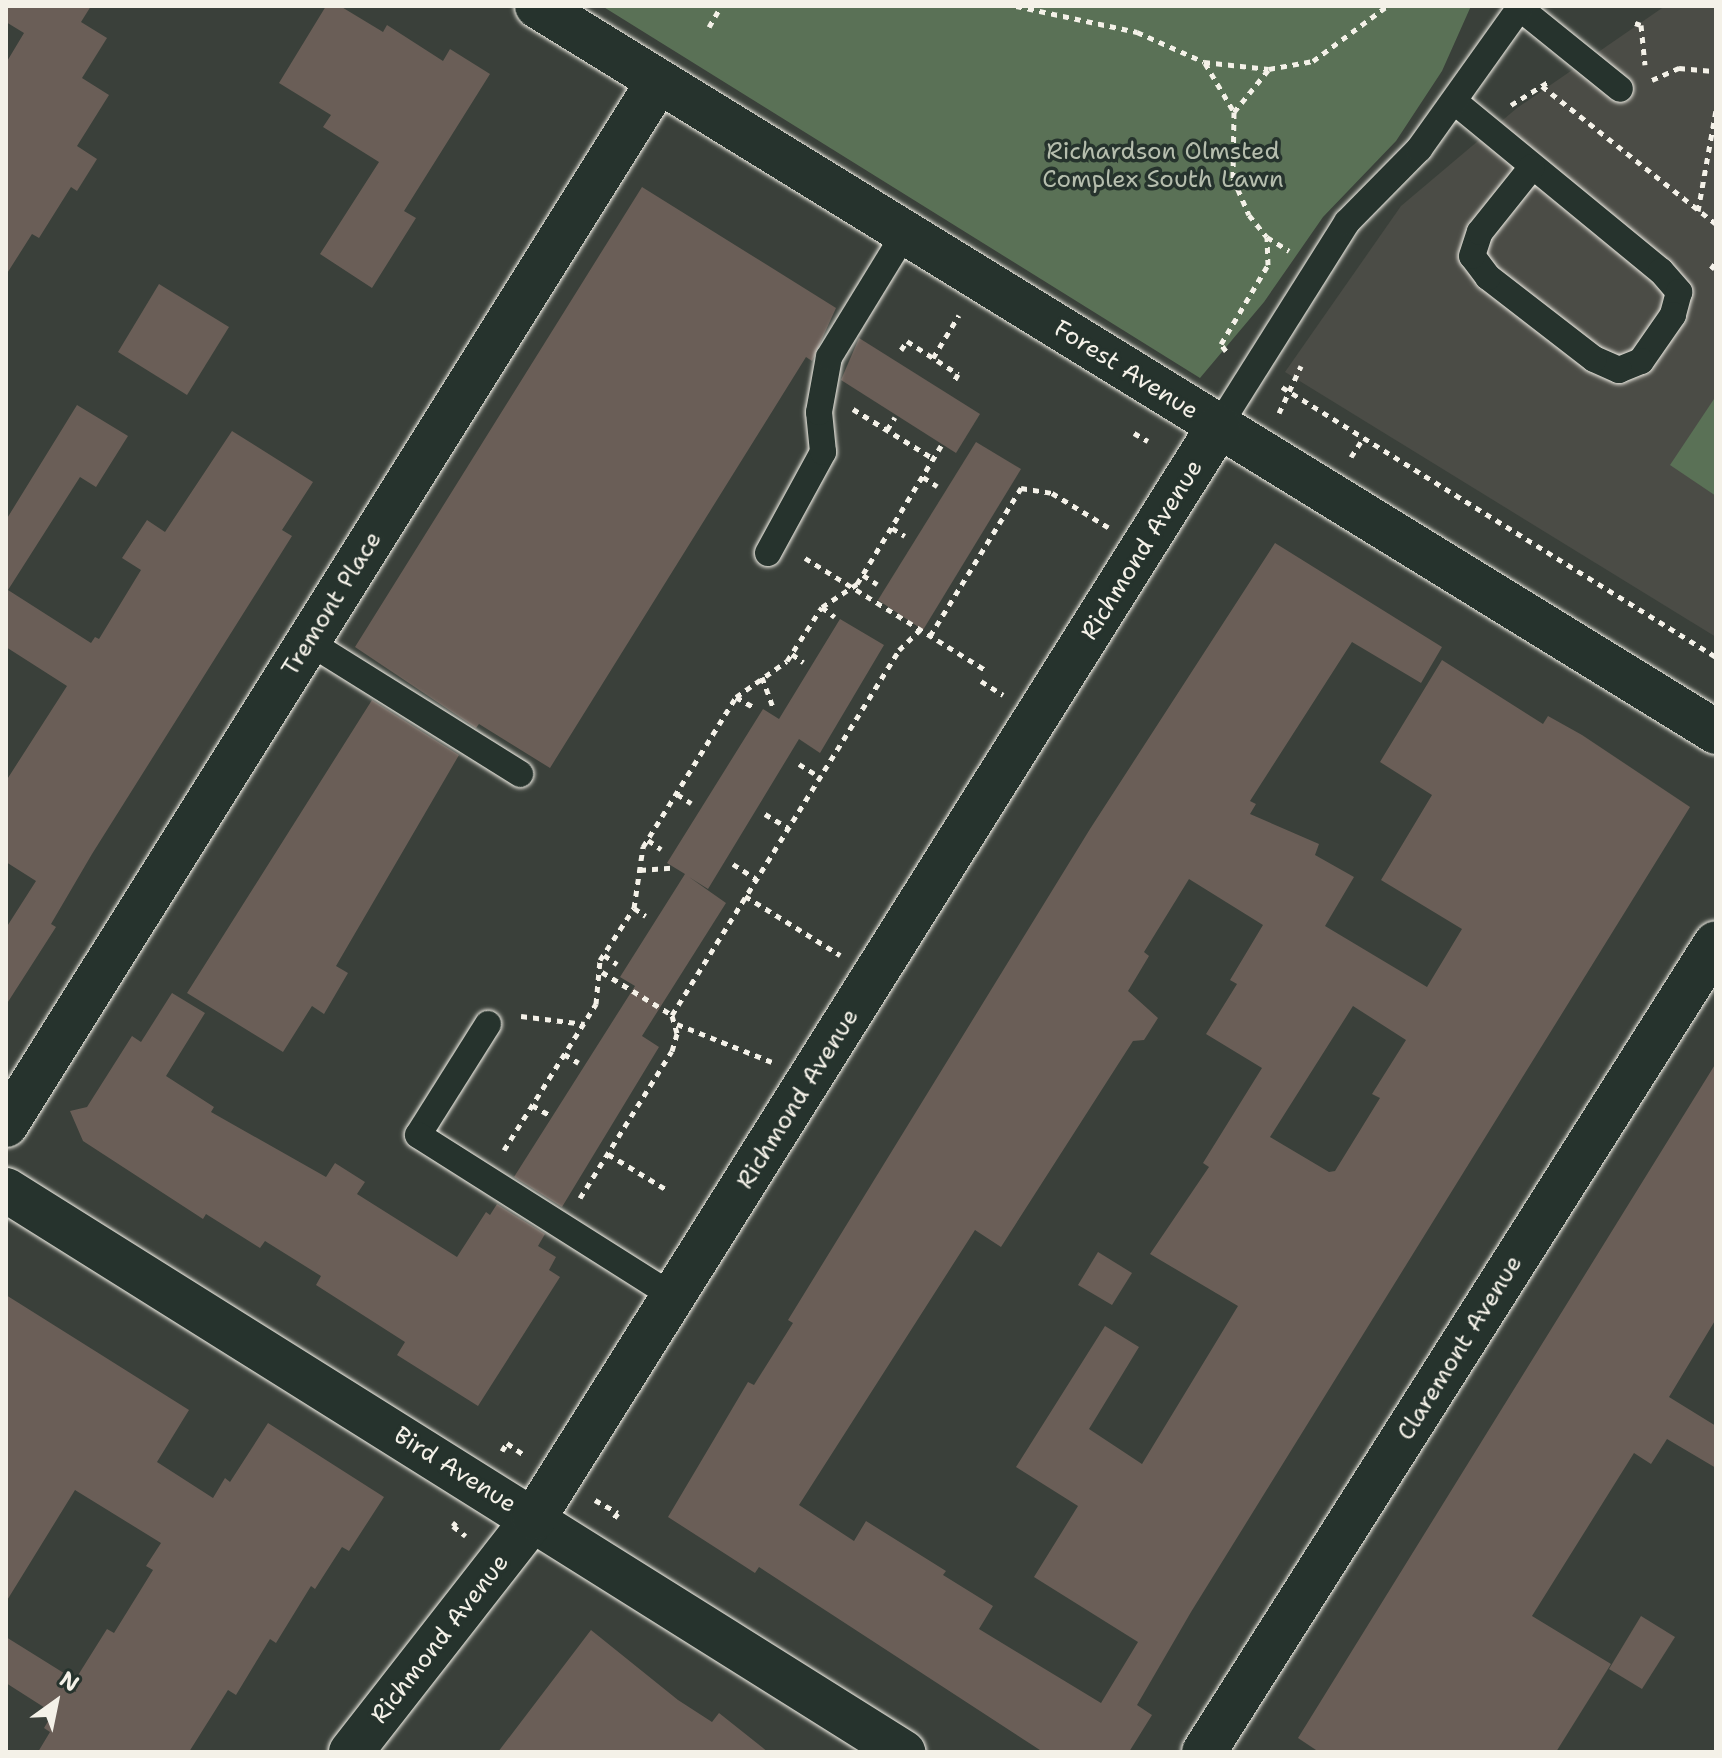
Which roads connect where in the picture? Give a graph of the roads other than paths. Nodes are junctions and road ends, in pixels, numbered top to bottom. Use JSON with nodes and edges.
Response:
{"nodes":[{"id":1,"x":537,"y":6,"type":"edge"},
{"id":2,"x":1524,"y":7,"type":"edge"},
{"id":3,"x":658,"y":82,"type":"junction"},
{"id":4,"x":1620,"y":89,"type":"dead end"},
{"id":5,"x":1455,"y":102,"type":"junction"},
{"id":6,"x":1532,"y":167,"type":"junction"},
{"id":7,"x":905,"y":233,"type":"junction"},
{"id":8,"x":1218,"y":427,"type":"junction"},
{"id":9,"x":768,"y":553,"type":"dead end"},
{"id":10,"x":309,"y":642,"type":"junction"},
{"id":11,"x":1716,"y":732,"type":"edge"},
{"id":12,"x":520,"y":774,"type":"dead end"},
{"id":13,"x":1716,"y":943,"type":"edge"},
{"id":14,"x":488,"y":1024,"type":"dead end"},
{"id":15,"x":6,"y":1125,"type":"edge"},
{"id":16,"x":6,"y":1190,"type":"edge"},
{"id":17,"x":674,"y":1297,"type":"junction"},
{"id":18,"x":534,"y":1518,"type":"junction"},
{"id":19,"x":351,"y":1752,"type":"edge"},
{"id":20,"x":903,"y":1752,"type":"edge"},
{"id":21,"x":1204,"y":1752,"type":"edge"}],
"edges":[{"from":1,"to":3,"type":"street","name":"Forest Avenue"},
{"from":2,"to":4,"type":"lane"},
{"from":2,"to":5,"type":"lane"},
{"from":3,"to":7,"type":"street","name":"Forest Avenue"},
{"from":3,"to":10,"type":"street","name":"Tremont Place"},
{"from":5,"to":6,"type":"lane"},
{"from":5,"to":8,"type":"lane"},
{"from":6,"to":6,"type":"lane"},
{"from":7,"to":8,"type":"street","name":"Forest Avenue"},
{"from":7,"to":9,"type":"lane"},
{"from":8,"to":11,"type":"street","name":"Forest Avenue"},
{"from":8,"to":17,"type":"street","name":"Richmond Avenue"},
{"from":10,"to":12,"type":"lane"},
{"from":10,"to":15,"type":"street","name":"Tremont Place"},
{"from":13,"to":21,"type":"street","name":"Claremont Avenue"},
{"from":14,"to":17,"type":"lane"},
{"from":16,"to":18,"type":"street","name":"Bird Avenue"},
{"from":17,"to":18,"type":"street","name":"Richmond Avenue"},
{"from":18,"to":19,"type":"street","name":"Richmond Avenue"},
{"from":18,"to":20,"type":"street","name":"Bird Avenue"}]}
